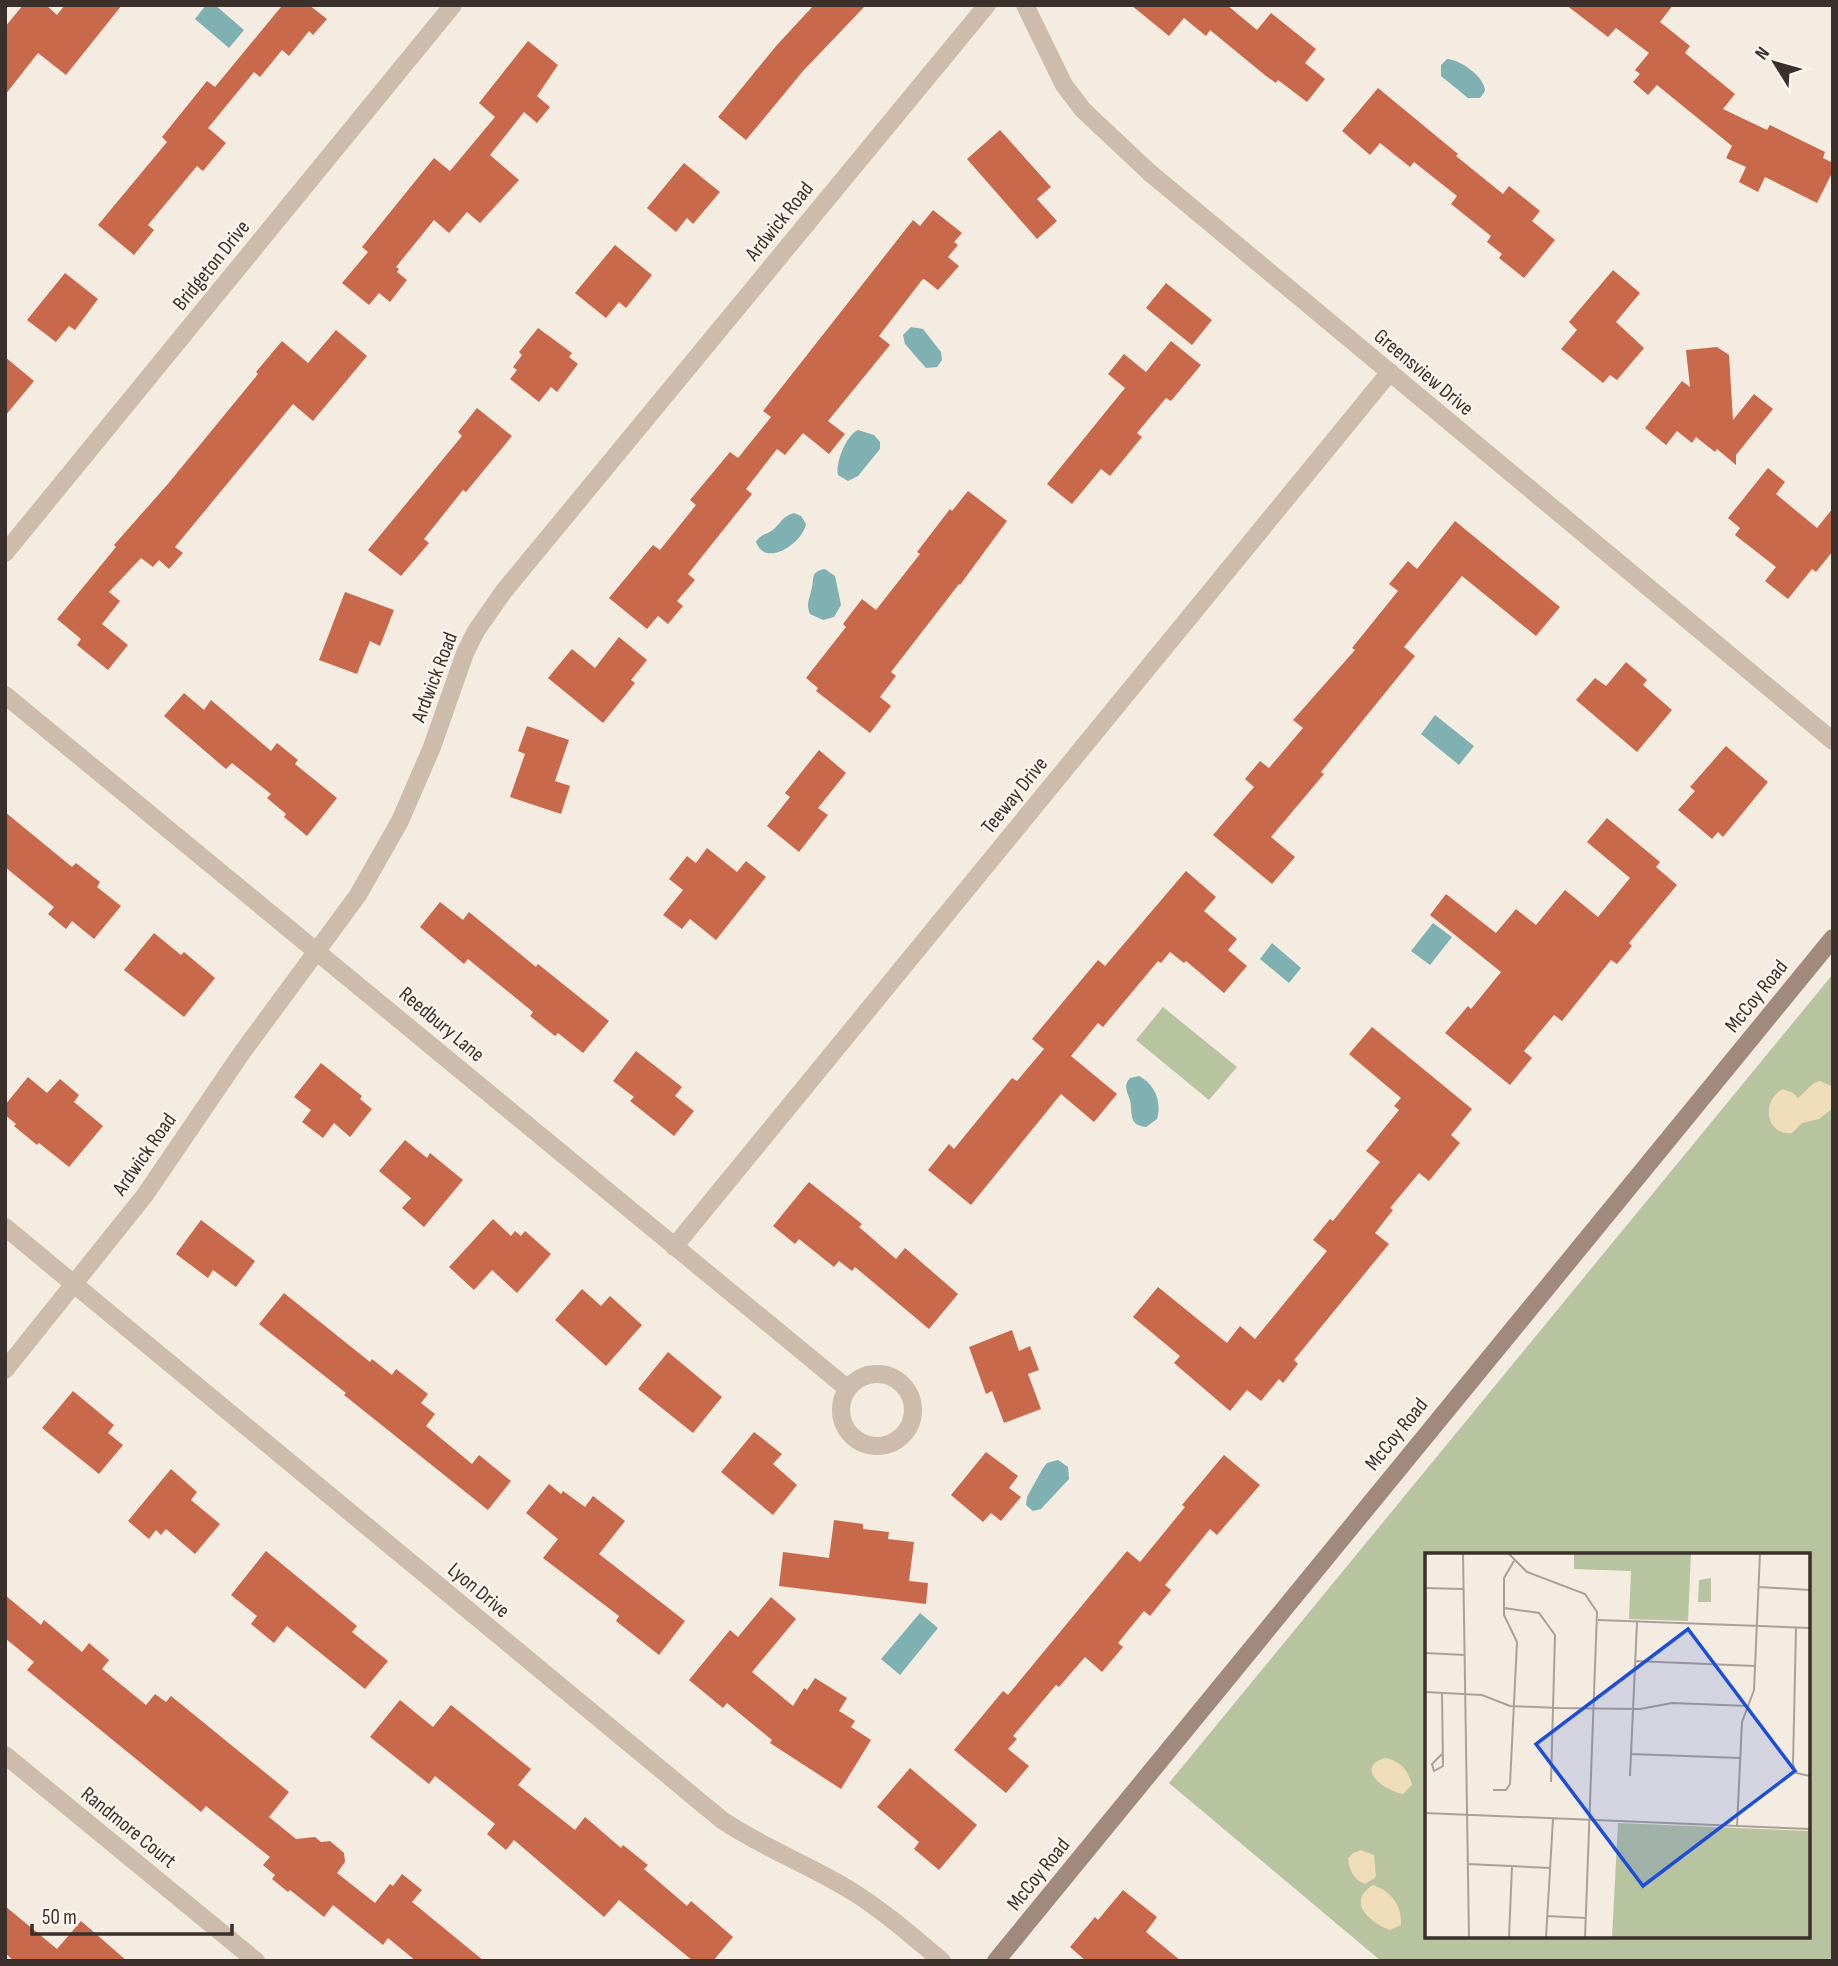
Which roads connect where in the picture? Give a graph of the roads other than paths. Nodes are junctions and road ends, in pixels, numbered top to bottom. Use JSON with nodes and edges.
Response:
{"nodes":[{"id":1,"x":453,"y":5,"type":"edge"},
{"id":2,"x":987,"y":5,"type":"edge"},
{"id":3,"x":1025,"y":5,"type":"edge"},
{"id":4,"x":1390,"y":372,"type":"junction"},
{"id":5,"x":5,"y":553,"type":"edge"},
{"id":6,"x":5,"y":695,"type":"edge"},
{"id":7,"x":1833,"y":741,"type":"edge"},
{"id":8,"x":1833,"y":938,"type":"edge"},
{"id":9,"x":317,"y":950,"type":"junction"},
{"id":10,"x":5,"y":1227,"type":"edge"},
{"id":11,"x":674,"y":1247,"type":"junction"},
{"id":12,"x":74,"y":1285,"type":"junction"},
{"id":13,"x":5,"y":1370,"type":"edge"},
{"id":14,"x":848,"y":1389,"type":"junction"},
{"id":15,"x":5,"y":1755,"type":"edge"},
{"id":16,"x":256,"y":1961,"type":"edge"},
{"id":17,"x":942,"y":1961,"type":"edge"},
{"id":18,"x":996,"y":1961,"type":"edge"}],
"edges":[{"from":1,"to":5,"type":"street","name":"Bridgeton Drive"},
{"from":2,"to":9,"type":"street","name":"Ardwick Road"},
{"from":3,"to":4,"type":"street","name":"Greensview Drive"},
{"from":4,"to":7,"type":"street","name":"Greensview Drive"},
{"from":4,"to":11,"type":"street","name":"Teeway Drive"},
{"from":6,"to":9,"type":"street","name":"Reedbury Lane"},
{"from":8,"to":18,"type":"main road","name":"McCoy Road"},
{"from":9,"to":11,"type":"street","name":"Reedbury Lane"},
{"from":9,"to":12,"type":"street","name":"Ardwick Road"},
{"from":10,"to":12,"type":"street","name":"Lyon Drive"},
{"from":11,"to":14,"type":"street","name":"Reedbury Lane"},
{"from":12,"to":13,"type":"street","name":"Ardwick Road"},
{"from":12,"to":17,"type":"street","name":"Lyon Drive"},
{"from":14,"to":14,"type":"street"},
{"from":15,"to":16,"type":"street","name":"Randmore Court"}]}
